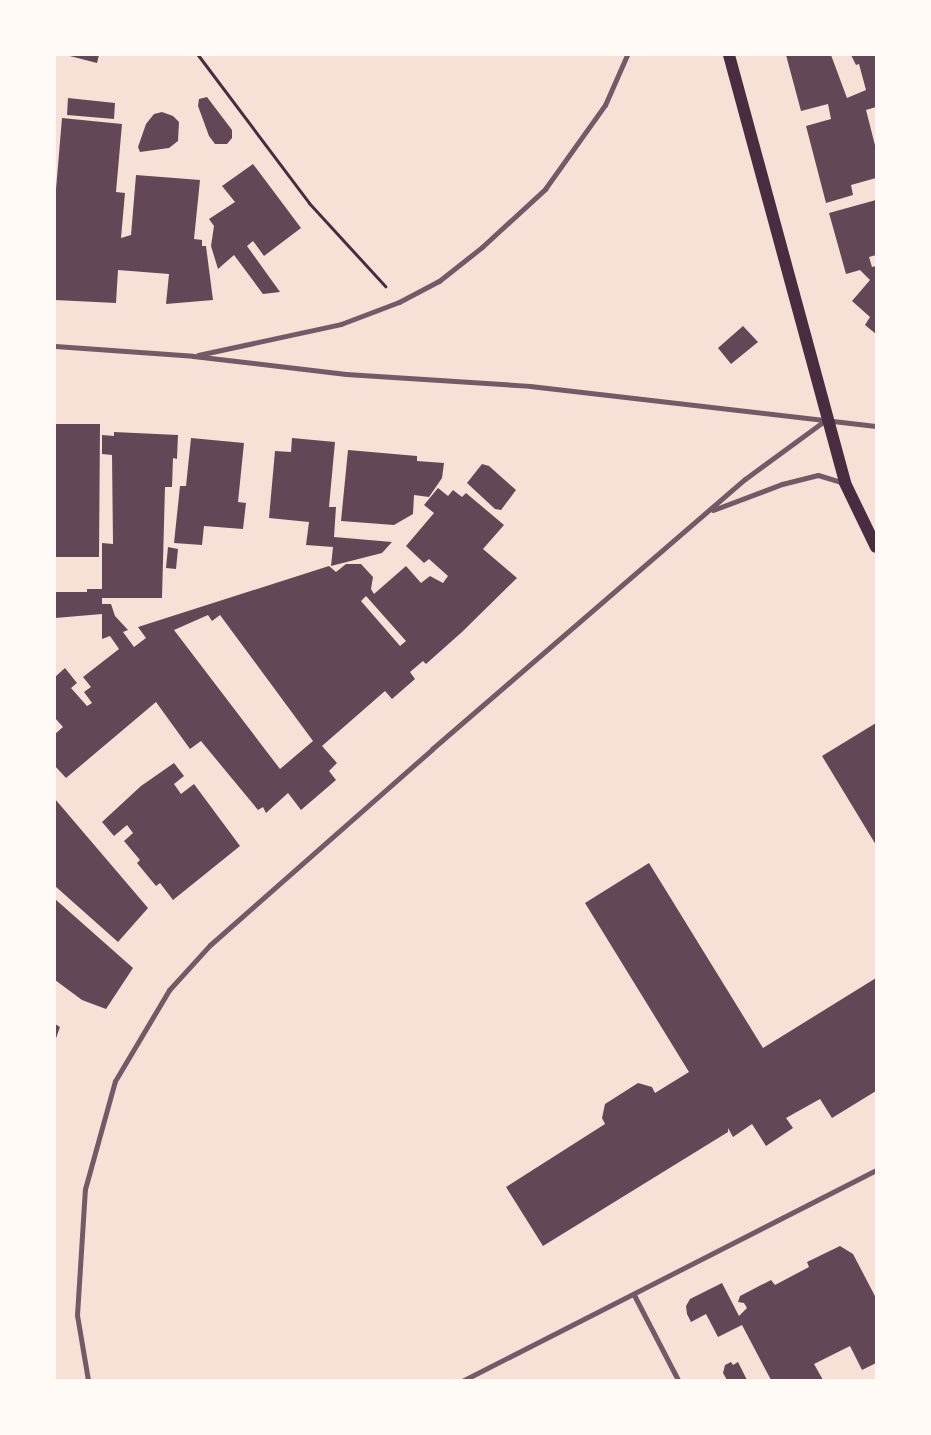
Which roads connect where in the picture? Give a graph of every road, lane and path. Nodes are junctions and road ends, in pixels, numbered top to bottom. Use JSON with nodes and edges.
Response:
{"nodes":[{"id":1,"x":198,"y":55,"type":"edge"},
{"id":2,"x":627,"y":55,"type":"edge"},
{"id":3,"x":729,"y":55,"type":"edge"},
{"id":4,"x":399,"y":302,"type":"junction"},
{"id":5,"x":55,"y":346,"type":"edge"},
{"id":6,"x":193,"y":356,"type":"junction"},
{"id":7,"x":827,"y":419,"type":"junction"},
{"id":8,"x":876,"y":426,"type":"edge"},
{"id":9,"x":845,"y":483,"type":"junction"},
{"id":10,"x":710,"y":512,"type":"junction"},
{"id":11,"x":876,"y":547,"type":"edge"},
{"id":12,"x":876,"y":1170,"type":"edge"},
{"id":13,"x":634,"y":1294,"type":"junction"},
{"id":14,"x":88,"y":1380,"type":"edge"},
{"id":15,"x":464,"y":1380,"type":"edge"},
{"id":16,"x":678,"y":1380,"type":"edge"}],
"edges":[{"from":1,"to":4,"type":"path"},
{"from":2,"to":4,"type":"street"},
{"from":3,"to":7,"type":"main road"},
{"from":4,"to":6,"type":"street"},
{"from":5,"to":6,"type":"street"},
{"from":6,"to":7,"type":"street"},
{"from":7,"to":8,"type":"street"},
{"from":7,"to":9,"type":"main road"},
{"from":7,"to":10,"type":"street"},
{"from":9,"to":10,"type":"street"},
{"from":9,"to":11,"type":"main road"},
{"from":10,"to":14,"type":"street"},
{"from":12,"to":13,"type":"street"},
{"from":13,"to":15,"type":"street"},
{"from":13,"to":16,"type":"street"}]}
